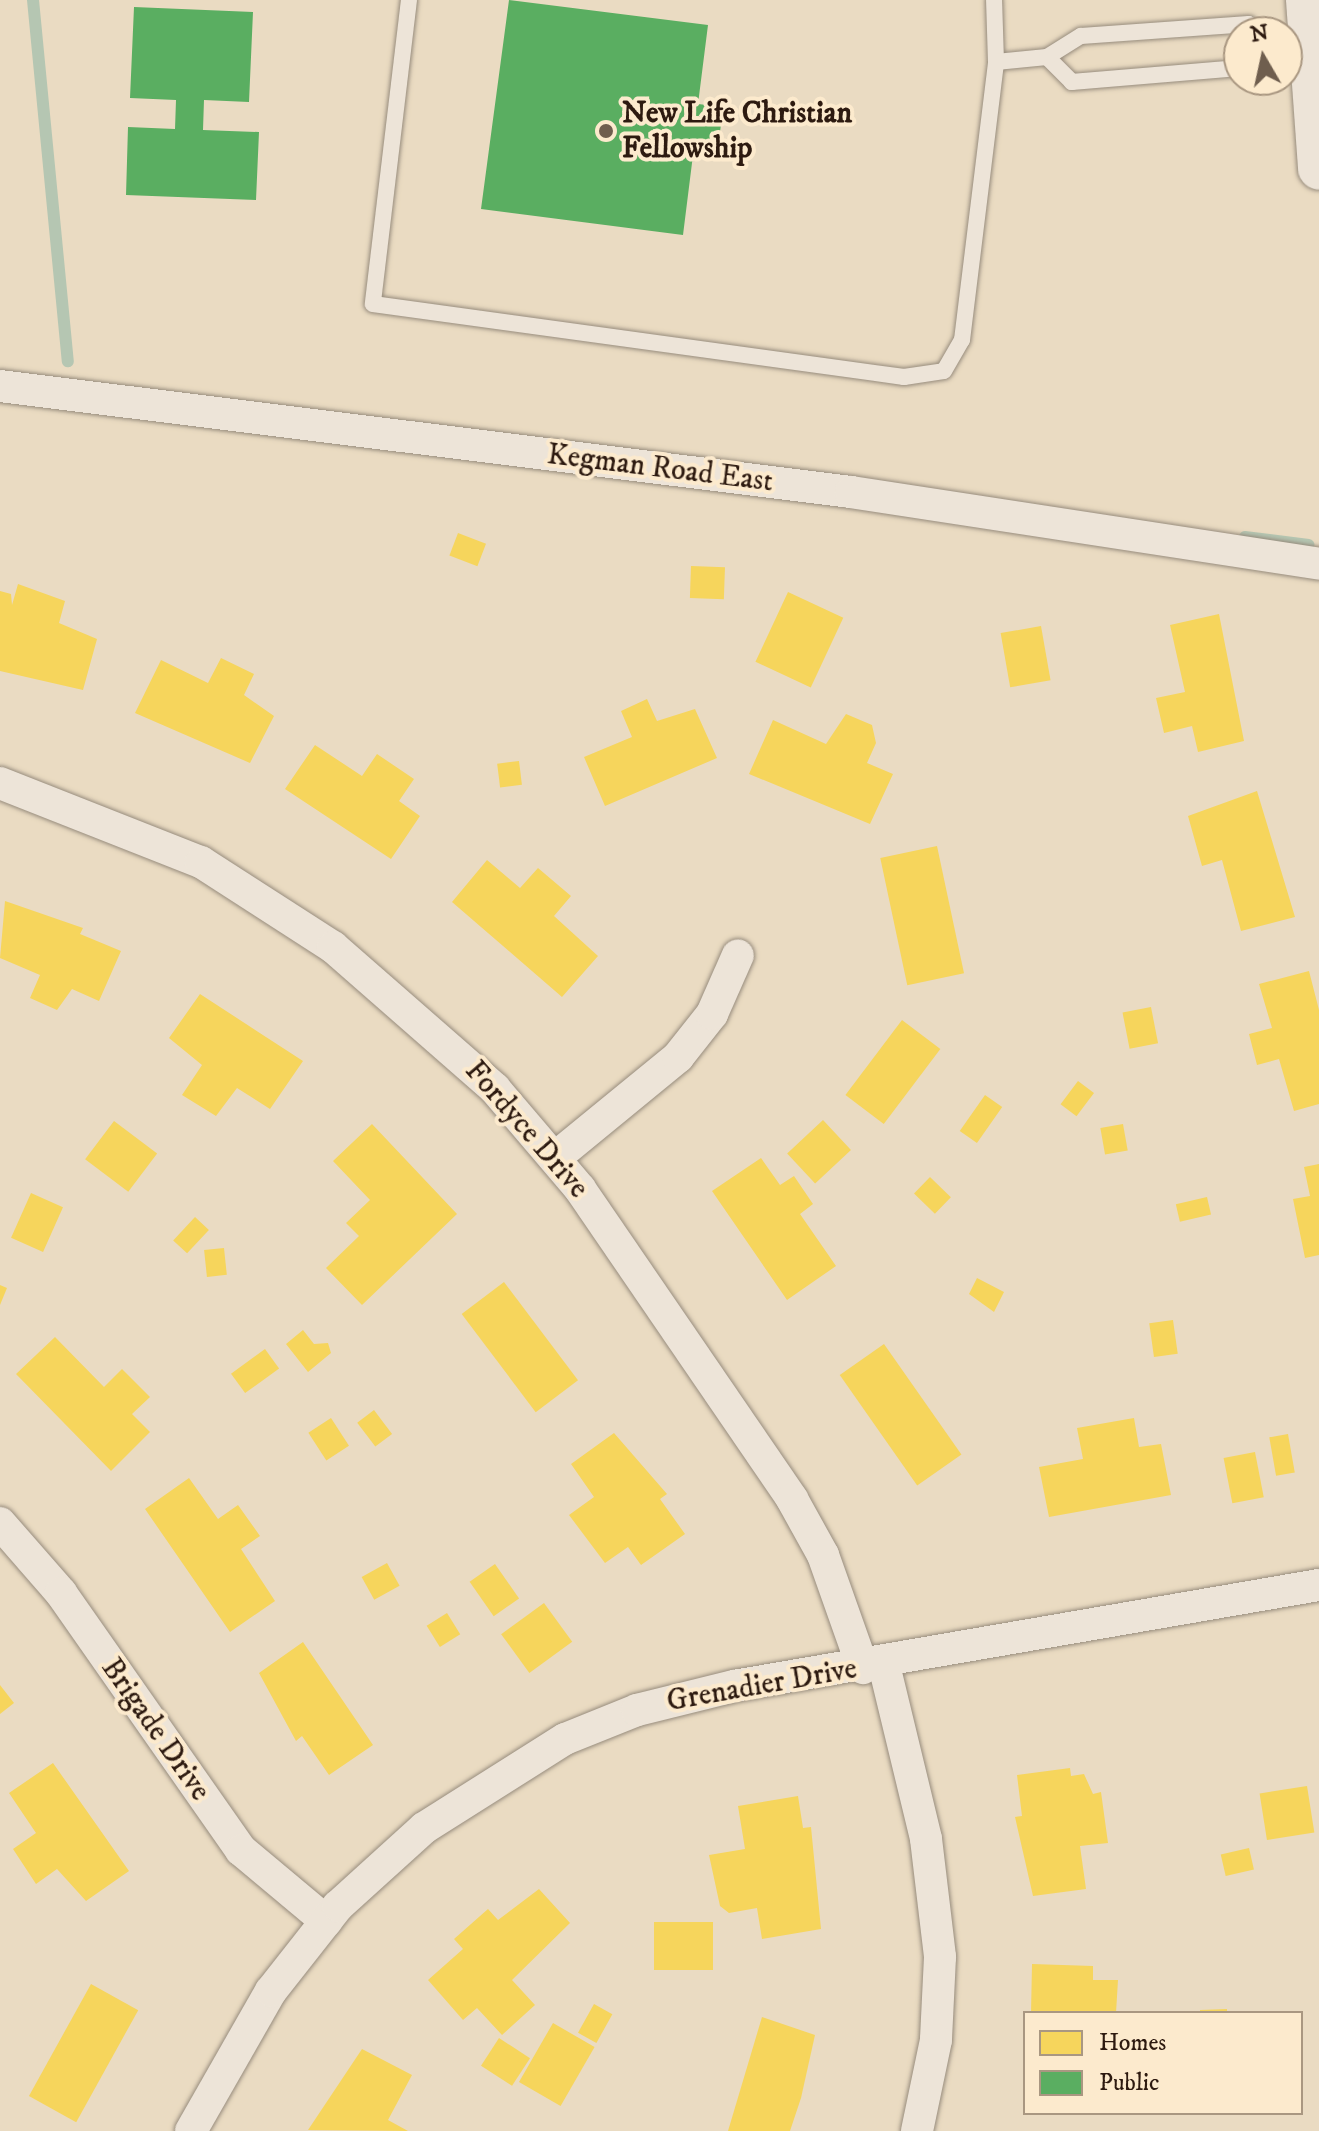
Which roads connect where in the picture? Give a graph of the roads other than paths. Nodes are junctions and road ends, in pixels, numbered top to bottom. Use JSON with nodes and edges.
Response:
{"nodes":[{"id":1,"x":409,"y":0,"type":"edge"},
{"id":2,"x":994,"y":0,"type":"edge"},
{"id":3,"x":1223,"y":26,"type":"edge"},
{"id":4,"x":1303,"y":44,"type":"edge"},
{"id":5,"x":1047,"y":57,"type":"junction"},
{"id":6,"x":996,"y":62,"type":"junction"},
{"id":7,"x":1223,"y":69,"type":"edge"},
{"id":8,"x":1319,"y":169,"type":"edge"},
{"id":9,"x":0,"y":386,"type":"edge"},
{"id":10,"x":1319,"y":564,"type":"edge"},
{"id":11,"x":0,"y":783,"type":"edge"},
{"id":12,"x":738,"y":955,"type":"dead end"},
{"id":13,"x":556,"y":1157,"type":"junction"},
{"id":14,"x":0,"y":1523,"type":"edge"},
{"id":15,"x":1319,"y":1585,"type":"edge"},
{"id":16,"x":873,"y":1666,"type":"junction"},
{"id":17,"x":326,"y":1921,"type":"junction"},
{"id":18,"x":191,"y":2131,"type":"edge"},
{"id":19,"x":917,"y":2131,"type":"edge"}],
"edges":[{"from":1,"to":6,"type":"lane"},
{"from":2,"to":6,"type":"lane"},
{"from":3,"to":5,"type":"lane"},
{"from":4,"to":8,"type":"street"},
{"from":5,"to":6,"type":"lane"},
{"from":5,"to":7,"type":"lane"},
{"from":9,"to":10,"type":"street","name":"Kegman Road East"},
{"from":11,"to":13,"type":"street","name":"Fordyce Drive"},
{"from":12,"to":13,"type":"street"},
{"from":13,"to":16,"type":"street","name":"Fordyce Drive"},
{"from":14,"to":17,"type":"street","name":"Brigade Drive"},
{"from":15,"to":16,"type":"street","name":"Grenadier Drive"},
{"from":16,"to":17,"type":"street","name":"Grenadier Drive"},
{"from":16,"to":19,"type":"street","name":"Fordyce Drive"},
{"from":17,"to":18,"type":"street","name":"Grenadier Drive"}]}
